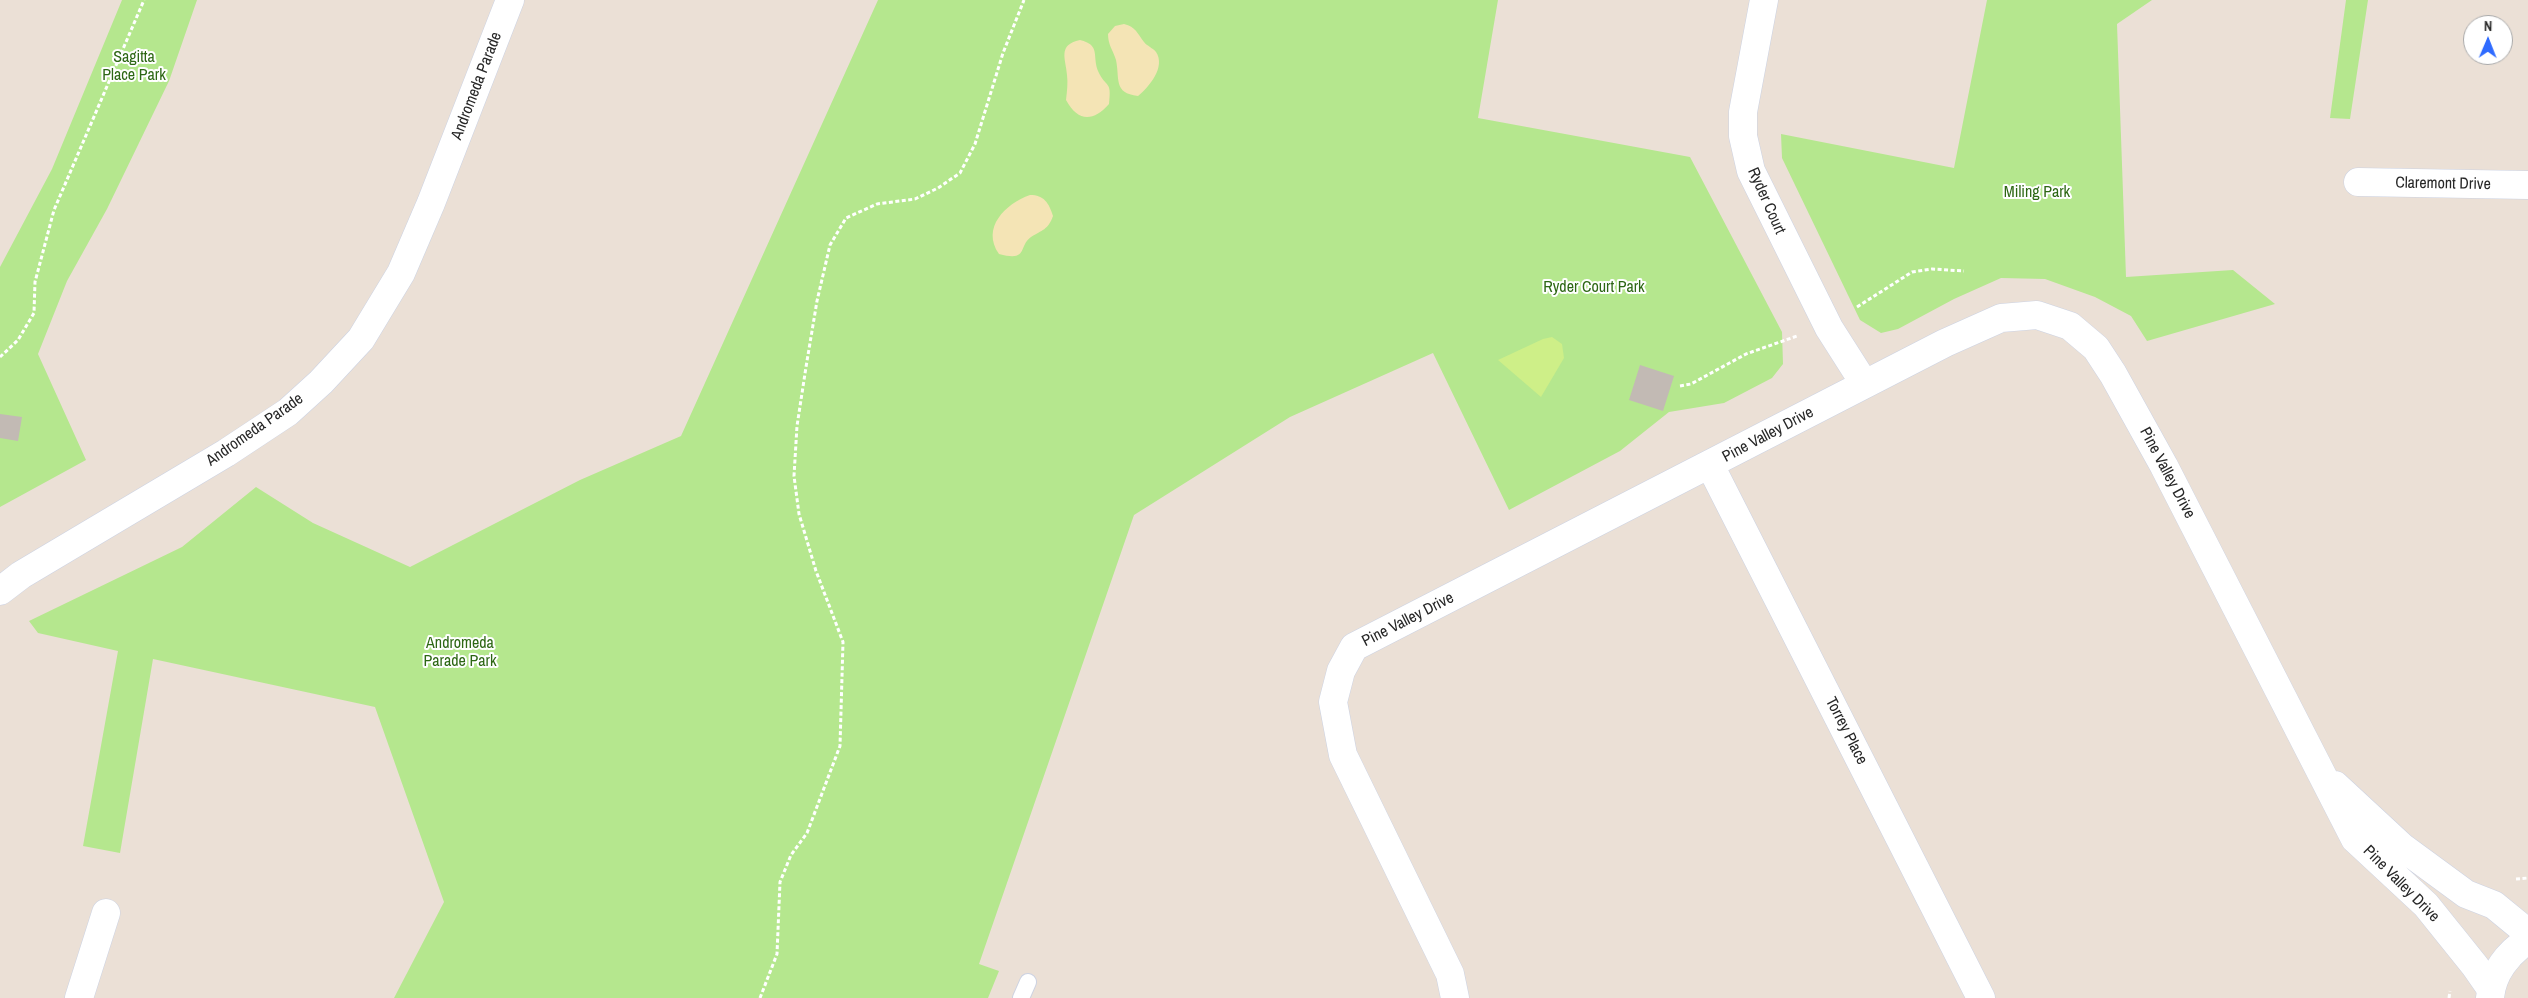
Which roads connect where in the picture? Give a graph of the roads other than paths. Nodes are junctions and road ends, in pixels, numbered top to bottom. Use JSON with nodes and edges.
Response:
{"nodes":[{"id":1,"x":510,"y":0,"type":"edge"},
{"id":2,"x":1764,"y":0,"type":"edge"},
{"id":3,"x":2358,"y":182,"type":"dead end"},
{"id":4,"x":2528,"y":185,"type":"edge"},
{"id":5,"x":1864,"y":383,"type":"junction"},
{"id":6,"x":1710,"y":465,"type":"junction"},
{"id":7,"x":0,"y":591,"type":"edge"},
{"id":8,"x":2322,"y":772,"type":"junction"},
{"id":9,"x":106,"y":913,"type":"dead end"},
{"id":10,"x":2528,"y":933,"type":"edge"},
{"id":11,"x":2528,"y":940,"type":"edge"},
{"id":12,"x":1028,"y":982,"type":"dead end"},
{"id":13,"x":2490,"y":994,"type":"edge"},
{"id":14,"x":79,"y":998,"type":"edge"},
{"id":15,"x":1021,"y":998,"type":"edge"},
{"id":16,"x":1455,"y":998,"type":"edge"},
{"id":17,"x":1981,"y":998,"type":"edge"}],
"edges":[{"from":1,"to":7,"type":"street","name":"Andromeda Parade"},
{"from":2,"to":5,"type":"street","name":"Ryder Court"},
{"from":3,"to":4,"type":"street","name":"Claremont Drive"},
{"from":5,"to":6,"type":"street","name":"Pine Valley Drive"},
{"from":5,"to":8,"type":"street","name":"Pine Valley Drive"},
{"from":6,"to":16,"type":"street","name":"Pine Valley Drive"},
{"from":6,"to":17,"type":"street","name":"Torrey Place"},
{"from":8,"to":10,"type":"street","name":"Pine Valley Drive"},
{"from":8,"to":13,"type":"street","name":"Pine Valley Drive"},
{"from":9,"to":14,"type":"street"},
{"from":11,"to":13,"type":"street"},
{"from":12,"to":15,"type":"lane"}]}
